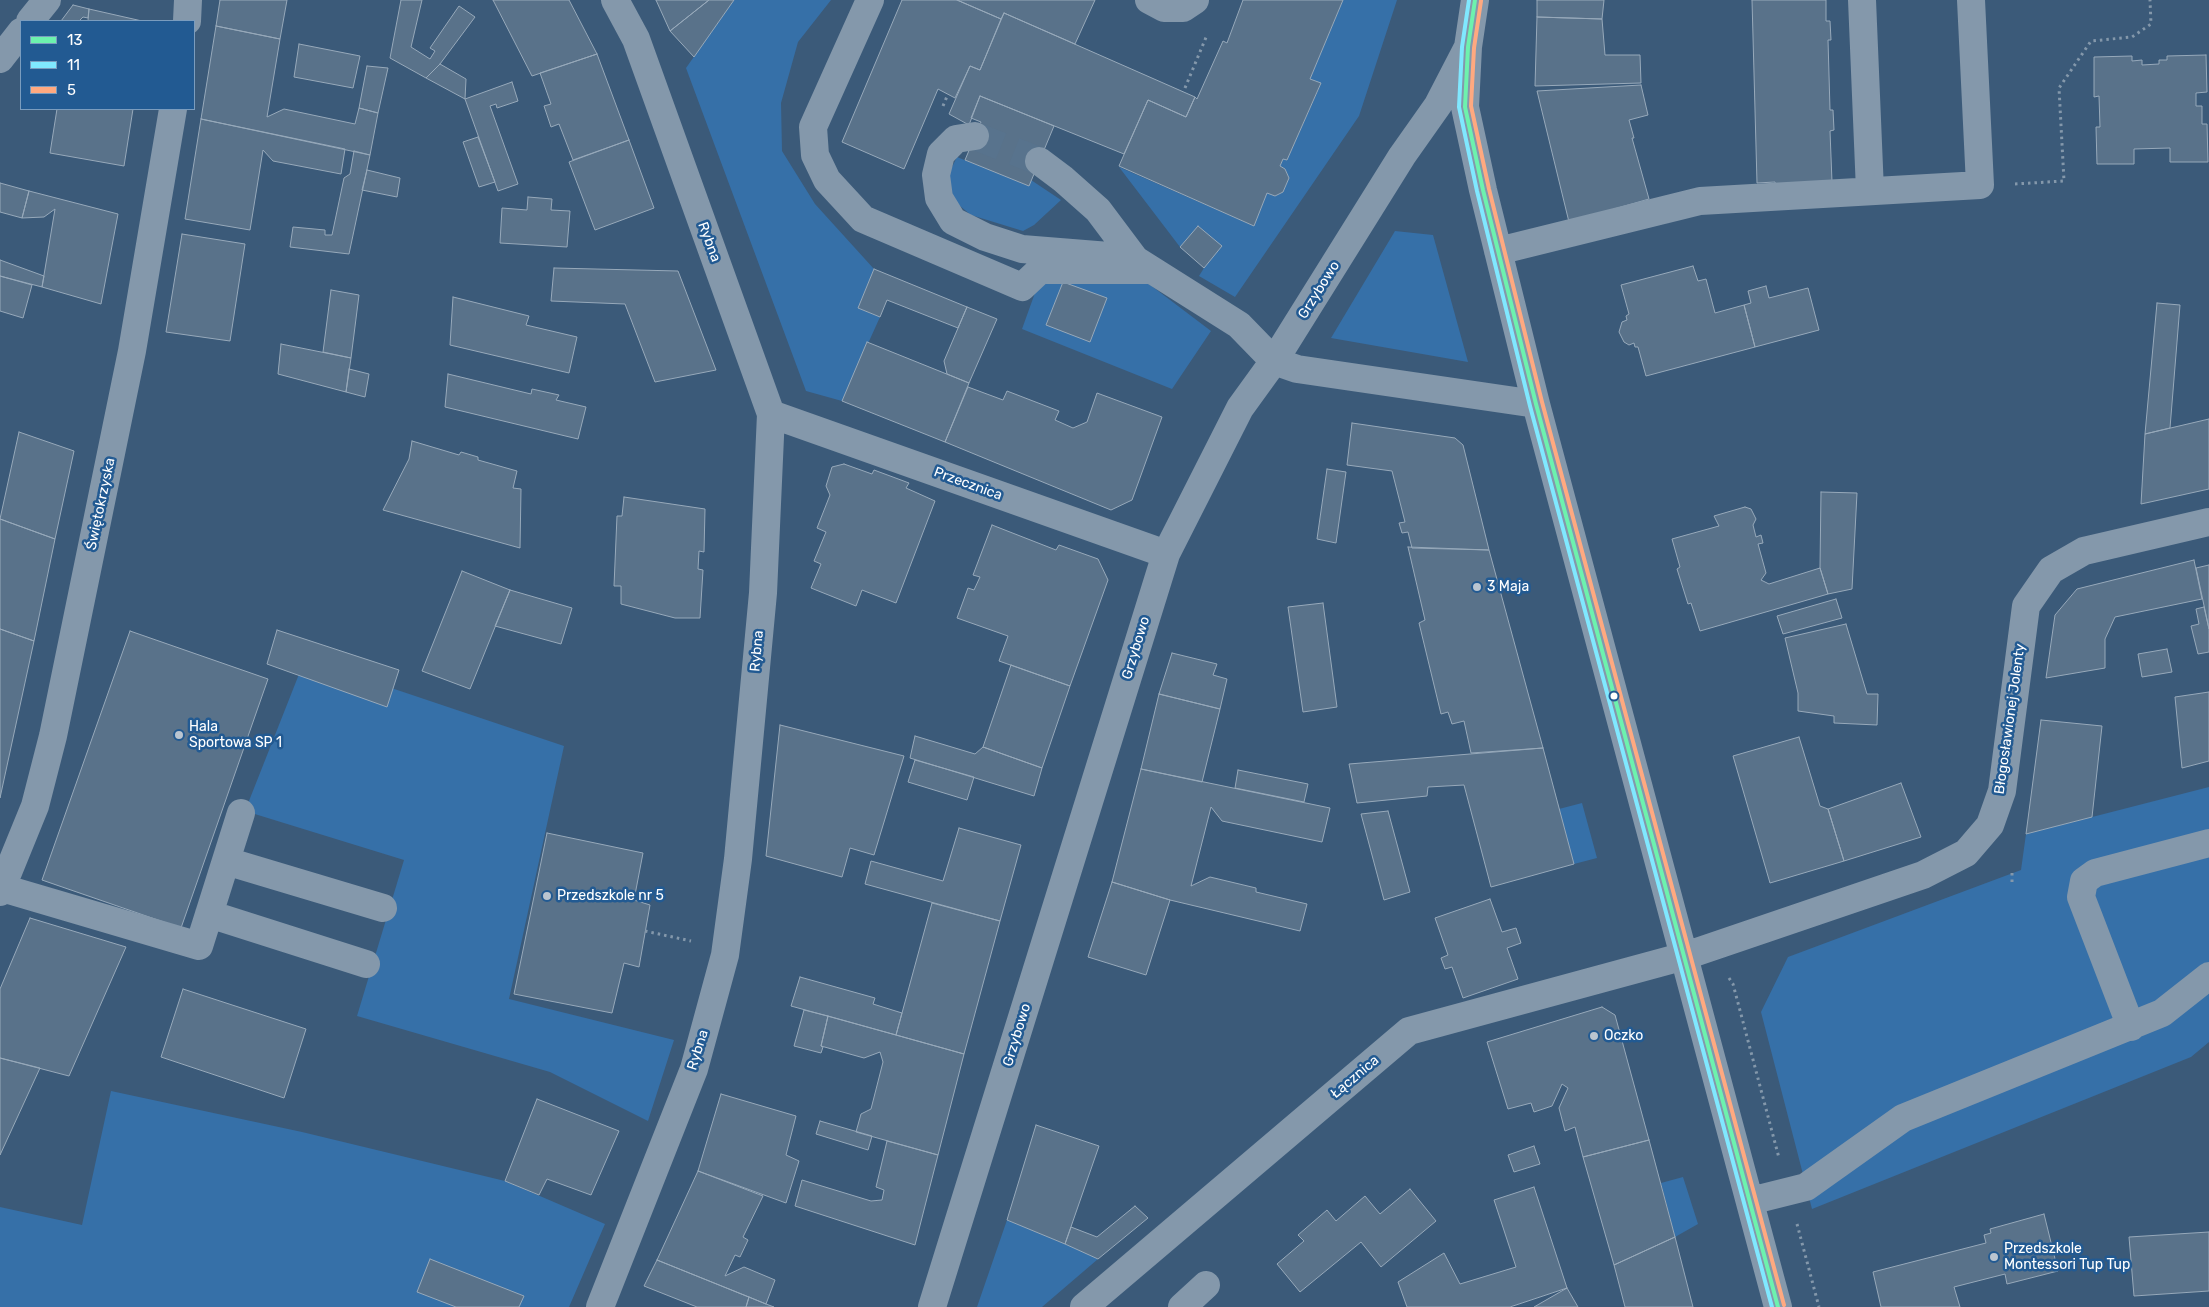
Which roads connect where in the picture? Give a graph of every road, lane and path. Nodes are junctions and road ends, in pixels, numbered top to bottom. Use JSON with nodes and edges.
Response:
{"nodes":[{"id":1,"x":47,"y":0,"type":"edge"},
{"id":2,"x":188,"y":0,"type":"edge"},
{"id":3,"x":615,"y":0,"type":"edge"},
{"id":4,"x":870,"y":0,"type":"edge"},
{"id":5,"x":1148,"y":0,"type":"edge"},
{"id":6,"x":1195,"y":0,"type":"edge"},
{"id":7,"x":1475,"y":0,"type":"edge"},
{"id":8,"x":1862,"y":0,"type":"edge"},
{"id":9,"x":1970,"y":0,"type":"edge"},
{"id":10,"x":2150,"y":0,"type":"edge"},
{"id":11,"x":31,"y":20,"type":"edge"},
{"id":12,"x":187,"y":20,"type":"edge"},
{"id":13,"x":1210,"y":26,"type":"dead end"},
{"id":14,"x":20,"y":33,"type":"edge"},
{"id":15,"x":1468,"y":48,"type":"junction"},
{"id":16,"x":0,"y":59,"type":"edge"},
{"id":17,"x":1184,"y":88,"type":"dead end"},
{"id":18,"x":173,"y":110,"type":"edge"},
{"id":19,"x":975,"y":136,"type":"tunnel mouth"},
{"id":20,"x":1039,"y":161,"type":"tunnel mouth"},
{"id":21,"x":1980,"y":185,"type":"junction"},
{"id":22,"x":1870,"y":191,"type":"junction"},
{"id":23,"x":1498,"y":251,"type":"junction"},
{"id":24,"x":1142,"y":264,"type":"junction"},
{"id":25,"x":1274,"y":361,"type":"junction"},
{"id":26,"x":1536,"y":404,"type":"junction"},
{"id":27,"x":771,"y":414,"type":"junction"},
{"id":28,"x":2209,"y":522,"type":"edge"},
{"id":29,"x":1166,"y":554,"type":"junction"},
{"id":30,"x":241,"y":813,"type":"dead end"},
{"id":31,"x":2209,"y":843,"type":"edge"},
{"id":32,"x":226,"y":861,"type":"junction"},
{"id":33,"x":2012,"y":873,"type":"dead end"},
{"id":34,"x":2012,"y":886,"type":"dead end"},
{"id":35,"x":1,"y":890,"type":"edge"},
{"id":36,"x":383,"y":908,"type":"dead end"},
{"id":37,"x":209,"y":914,"type":"junction"},
{"id":38,"x":645,"y":931,"type":"dead end"},
{"id":39,"x":695,"y":942,"type":"dead end"},
{"id":40,"x":1685,"y":956,"type":"junction"},
{"id":41,"x":366,"y":964,"type":"dead end"},
{"id":42,"x":2209,"y":976,"type":"edge"},
{"id":43,"x":2131,"y":1027,"type":"junction"},
{"id":44,"x":1750,"y":1201,"type":"junction"},
{"id":45,"x":1206,"y":1284,"type":"dead end"},
{"id":46,"x":1087,"y":1306,"type":"edge"},
{"id":47,"x":600,"y":1307,"type":"edge"},
{"id":48,"x":932,"y":1307,"type":"edge"},
{"id":49,"x":1182,"y":1307,"type":"edge"},
{"id":50,"x":1778,"y":1307,"type":"edge"}],
"edges":[{"from":1,"to":11,"type":"street"},
{"from":2,"to":12,"type":"street"},
{"from":3,"to":27,"type":"street","name":"Rybna"},
{"from":4,"to":24,"type":"street"},
{"from":5,"to":6,"type":"street"},
{"from":7,"to":15,"type":"street"},
{"from":8,"to":22,"type":"street"},
{"from":9,"to":21,"type":"street"},
{"from":10,"to":21,"type":"path"},
{"from":13,"to":17,"type":"path"},
{"from":14,"to":16,"type":"street"},
{"from":15,"to":23,"type":"street"},
{"from":15,"to":25,"type":"street","name":"Grzybowo"},
{"from":18,"to":35,"type":"street","name":"Świętokrzyska"},
{"from":19,"to":24,"type":"street"},
{"from":20,"to":24,"type":"street"},
{"from":21,"to":22,"type":"street"},
{"from":22,"to":23,"type":"street"},
{"from":23,"to":26,"type":"street"},
{"from":24,"to":25,"type":"street"},
{"from":25,"to":26,"type":"street"},
{"from":25,"to":29,"type":"street","name":"Grzybowo"},
{"from":26,"to":40,"type":"street"},
{"from":27,"to":29,"type":"street","name":"Przecznica"},
{"from":27,"to":47,"type":"street","name":"Rybna"},
{"from":28,"to":40,"type":"street","name":"Błogosławionej Jolenty"},
{"from":29,"to":48,"type":"street","name":"Grzybowo"},
{"from":30,"to":32,"type":"street"},
{"from":31,"to":43,"type":"street"},
{"from":32,"to":36,"type":"street"},
{"from":32,"to":37,"type":"street"},
{"from":33,"to":34,"type":"path"},
{"from":35,"to":37,"type":"street"},
{"from":37,"to":41,"type":"street"},
{"from":38,"to":39,"type":"path"},
{"from":40,"to":44,"type":"street"},
{"from":40,"to":46,"type":"street","name":"Łącznica"},
{"from":42,"to":43,"type":"street"},
{"from":43,"to":44,"type":"street"},
{"from":44,"to":50,"type":"street"},
{"from":45,"to":49,"type":"street"}]}
